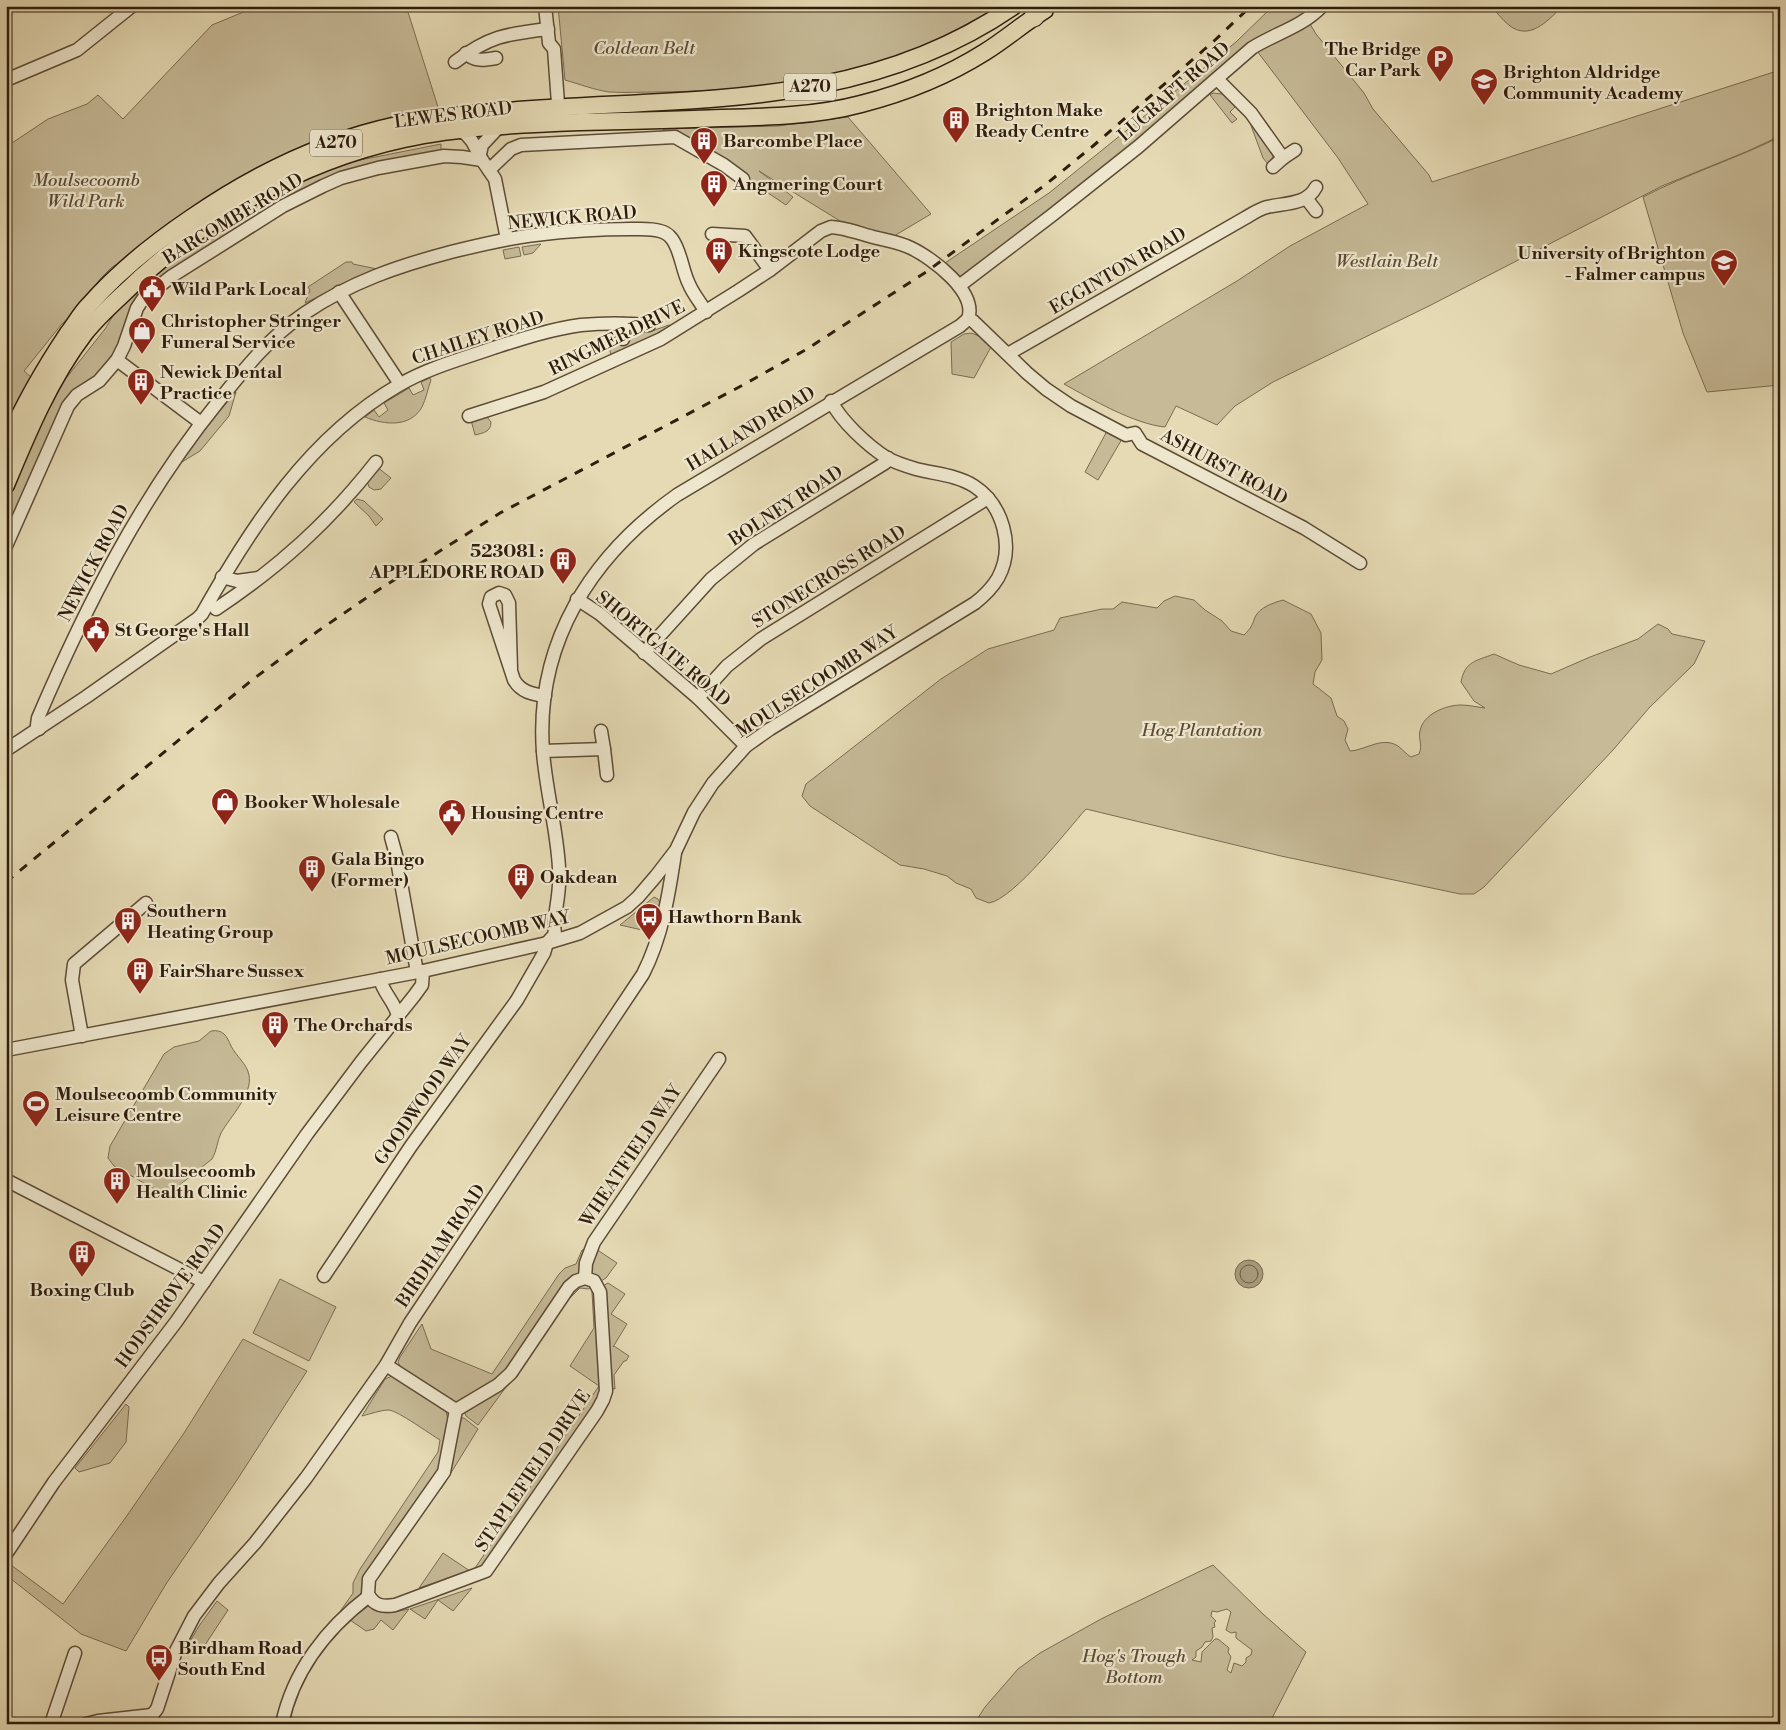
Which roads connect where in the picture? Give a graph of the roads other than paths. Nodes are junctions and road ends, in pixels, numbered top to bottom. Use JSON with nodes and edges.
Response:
{"nodes":[{"id":1,"x":545,"y":6,"type":"edge"},
{"id":2,"x":1014,"y":6,"type":"edge"},
{"id":3,"x":1051,"y":6,"type":"edge"},
{"id":4,"x":1322,"y":6,"type":"edge"},
{"id":5,"x":125,"y":9,"type":"edge"},
{"id":6,"x":1038,"y":12,"type":"edge"},
{"id":7,"x":548,"y":29,"type":"junction"},
{"id":8,"x":466,"y":53,"type":"junction"},
{"id":9,"x":496,"y":58,"type":"dead end"},
{"id":10,"x":455,"y":62,"type":"dead end"},
{"id":11,"x":1217,"y":79,"type":"junction"},
{"id":12,"x":6,"y":80,"type":"edge"},
{"id":13,"x":554,"y":115,"type":"junction"},
{"id":14,"x":398,"y":124,"type":"junction"},
{"id":15,"x":498,"y":128,"type":"junction"},
{"id":16,"x":456,"y":131,"type":"junction"},
{"id":17,"x":1295,"y":150,"type":"dead end"},
{"id":18,"x":1283,"y":158,"type":"junction"},
{"id":19,"x":484,"y":161,"type":"junction"},
{"id":20,"x":1273,"y":167,"type":"dead end"},
{"id":21,"x":743,"y":179,"type":"dead end"},
{"id":22,"x":1316,"y":187,"type":"dead end"},
{"id":23,"x":1306,"y":198,"type":"junction"},
{"id":24,"x":1316,"y":211,"type":"dead end"},
{"id":25,"x":712,"y":234,"type":"dead end"},
{"id":26,"x":508,"y":239,"type":"junction"},
{"id":27,"x":770,"y":270,"type":"junction"},
{"id":28,"x":959,"y":286,"type":"junction"},
{"id":29,"x":340,"y":292,"type":"junction"},
{"id":30,"x":706,"y":312,"type":"junction"},
{"id":31,"x":968,"y":319,"type":"junction"},
{"id":32,"x":623,"y":324,"type":"junction"},
{"id":33,"x":649,"y":325,"type":"dead end"},
{"id":34,"x":623,"y":339,"type":"dead end"},
{"id":35,"x":1008,"y":354,"type":"junction"},
{"id":36,"x":117,"y":360,"type":"junction"},
{"id":37,"x":400,"y":384,"type":"junction"},
{"id":38,"x":831,"y":402,"type":"junction"},
{"id":39,"x":469,"y":416,"type":"dead end"},
{"id":40,"x":201,"y":423,"type":"junction"},
{"id":41,"x":6,"y":445,"type":"edge"},
{"id":42,"x":888,"y":458,"type":"junction"},
{"id":43,"x":376,"y":462,"type":"dead end"},
{"id":44,"x":6,"y":485,"type":"edge"},
{"id":45,"x":988,"y":498,"type":"junction"},
{"id":46,"x":6,"y":546,"type":"edge"},
{"id":47,"x":1360,"y":563,"type":"dead end"},
{"id":48,"x":263,"y":576,"type":"junction"},
{"id":49,"x":222,"y":577,"type":"junction"},
{"id":50,"x":577,"y":599,"type":"junction"},
{"id":51,"x":216,"y":609,"type":"dead end"},
{"id":52,"x":644,"y":653,"type":"junction"},
{"id":53,"x":511,"y":669,"type":"junction"},
{"id":54,"x":546,"y":696,"type":"junction"},
{"id":55,"x":698,"y":698,"type":"junction"},
{"id":56,"x":39,"y":729,"type":"junction"},
{"id":57,"x":602,"y":730,"type":"dead end"},
{"id":58,"x":746,"y":746,"type":"junction"},
{"id":59,"x":604,"y":749,"type":"junction"},
{"id":60,"x":6,"y":750,"type":"edge"},
{"id":61,"x":543,"y":751,"type":"junction"},
{"id":62,"x":607,"y":775,"type":"dead end"},
{"id":63,"x":391,"y":837,"type":"dead end"},
{"id":64,"x":676,"y":850,"type":"junction"},
{"id":65,"x":146,"y":903,"type":"dead end"},
{"id":66,"x":547,"y":943,"type":"junction"},
{"id":67,"x":420,"y":971,"type":"junction"},
{"id":68,"x":380,"y":979,"type":"junction"},
{"id":69,"x":398,"y":1016,"type":"junction"},
{"id":70,"x":82,"y":1036,"type":"junction"},
{"id":71,"x":6,"y":1050,"type":"edge"},
{"id":72,"x":719,"y":1059,"type":"dead end"},
{"id":73,"x":6,"y":1180,"type":"edge"},
{"id":74,"x":324,"y":1276,"type":"dead end"},
{"id":75,"x":585,"y":1278,"type":"junction"},
{"id":76,"x":204,"y":1282,"type":"junction"},
{"id":77,"x":386,"y":1365,"type":"junction"},
{"id":78,"x":456,"y":1410,"type":"junction"},
{"id":79,"x":8,"y":1551,"type":"edge"},
{"id":80,"x":369,"y":1596,"type":"junction"},
{"id":81,"x":74,"y":1653,"type":"dead end"},
{"id":82,"x":153,"y":1720,"type":"edge"},
{"id":83,"x":118,"y":1721,"type":"edge"},
{"id":84,"x":51,"y":1724,"type":"edge"},
{"id":85,"x":86,"y":1724,"type":"edge"},
{"id":86,"x":282,"y":1724,"type":"edge"}],
"edges":[{"from":1,"to":7,"type":"street"},
{"from":2,"to":13,"type":"main road","name":"LEWES ROAD","number":"A270"},
{"from":3,"to":6,"type":"main road","number":"A270"},
{"from":4,"to":11,"type":"street","name":"LUCRAFT ROAD"},
{"from":5,"to":12,"type":"street"},
{"from":6,"to":13,"type":"main road","name":"LEWES ROAD","number":"A270"},
{"from":7,"to":8,"type":"street"},
{"from":7,"to":13,"type":"street"},
{"from":8,"to":9,"type":"street"},
{"from":8,"to":10,"type":"street"},
{"from":11,"to":18,"type":"street"},
{"from":11,"to":28,"type":"street","name":"LUCRAFT ROAD"},
{"from":13,"to":14,"type":"main road","name":"LEWES ROAD","number":"A270"},
{"from":13,"to":15,"type":"main road","name":"LEWES ROAD","number":"A270"},
{"from":14,"to":16,"type":"main road"},
{"from":14,"to":41,"type":"main road","name":"LEWES ROAD","number":"A270"},
{"from":15,"to":16,"type":"main road","name":"LEWES ROAD","number":"A270"},
{"from":15,"to":19,"type":"street"},
{"from":16,"to":19,"type":"street"},
{"from":16,"to":44,"type":"main road","name":"LEWES ROAD","number":"A270"},
{"from":17,"to":18,"type":"street"},
{"from":18,"to":20,"type":"street"},
{"from":19,"to":21,"type":"street"},
{"from":19,"to":26,"type":"street"},
{"from":19,"to":36,"type":"street","name":"BARCOMBE ROAD"},
{"from":22,"to":23,"type":"street"},
{"from":23,"to":24,"type":"street"},
{"from":23,"to":35,"type":"street","name":"EGGINTON ROAD"},
{"from":25,"to":27,"type":"street"},
{"from":26,"to":29,"type":"street","name":"NEWICK ROAD"},
{"from":26,"to":30,"type":"street","name":"NEWICK ROAD"},
{"from":27,"to":28,"type":"street","name":"RINGMER DRIVE"},
{"from":27,"to":30,"type":"street","name":"RINGMER DRIVE"},
{"from":28,"to":31,"type":"street"},
{"from":29,"to":37,"type":"street"},
{"from":29,"to":40,"type":"street","name":"NEWICK ROAD"},
{"from":30,"to":39,"type":"street","name":"RINGMER DRIVE"},
{"from":31,"to":35,"type":"street","name":"ASHURST ROAD"},
{"from":31,"to":38,"type":"street","name":"HALLAND ROAD"},
{"from":32,"to":33,"type":"street","name":"CHAILEY ROAD"},
{"from":32,"to":34,"type":"street"},
{"from":32,"to":37,"type":"street","name":"CHAILEY ROAD"},
{"from":35,"to":47,"type":"street","name":"ASHURST ROAD"},
{"from":36,"to":40,"type":"street"},
{"from":36,"to":46,"type":"street","name":"BARCOMBE ROAD"},
{"from":37,"to":49,"type":"street","name":"CHAILEY ROAD"},
{"from":38,"to":42,"type":"street","name":"MOULSECOOMB WAY"},
{"from":38,"to":50,"type":"street","name":"HALLAND ROAD"},
{"from":40,"to":56,"type":"street","name":"NEWICK ROAD"},
{"from":42,"to":45,"type":"street","name":"MOULSECOOMB WAY"},
{"from":42,"to":52,"type":"street","name":"BOLNEY ROAD"},
{"from":43,"to":48,"type":"street"},
{"from":45,"to":55,"type":"street","name":"STONECROSS ROAD"},
{"from":45,"to":58,"type":"street","name":"MOULSECOOMB WAY"},
{"from":48,"to":49,"type":"street"},
{"from":48,"to":51,"type":"street"},
{"from":49,"to":56,"type":"street","name":"CHAILEY ROAD"},
{"from":50,"to":52,"type":"street","name":"SHORTGATE ROAD"},
{"from":50,"to":54,"type":"street","name":"HALLAND ROAD"},
{"from":52,"to":55,"type":"street","name":"SHORTGATE ROAD"},
{"from":53,"to":53,"type":"street"},
{"from":53,"to":54,"type":"street"},
{"from":54,"to":61,"type":"street","name":"HALLAND ROAD"},
{"from":55,"to":58,"type":"street","name":"SHORTGATE ROAD"},
{"from":56,"to":60,"type":"street","name":"CHAILEY ROAD"},
{"from":57,"to":59,"type":"street"},
{"from":58,"to":64,"type":"street","name":"MOULSECOOMB WAY"},
{"from":59,"to":61,"type":"street"},
{"from":59,"to":62,"type":"street"},
{"from":61,"to":66,"type":"street","name":"GOODWOOD WAY"},
{"from":63,"to":67,"type":"street"},
{"from":64,"to":66,"type":"street","name":"MOULSECOOMB WAY"},
{"from":64,"to":77,"type":"street","name":"BIRDHAM ROAD"},
{"from":65,"to":70,"type":"street"},
{"from":66,"to":67,"type":"street","name":"MOULSECOOMB WAY"},
{"from":66,"to":74,"type":"street","name":"GOODWOOD WAY"},
{"from":67,"to":68,"type":"street","name":"MOULSECOOMB WAY"},
{"from":67,"to":69,"type":"street","name":"HODSHROVE ROAD"},
{"from":68,"to":69,"type":"street"},
{"from":68,"to":70,"type":"street","name":"MOULSECOOMB WAY"},
{"from":69,"to":76,"type":"street","name":"HODSHROVE ROAD"},
{"from":70,"to":71,"type":"street","name":"MOULSECOOMB WAY"},
{"from":72,"to":75,"type":"street","name":"WHEATFIELD WAY"},
{"from":73,"to":76,"type":"street"},
{"from":75,"to":78,"type":"street"},
{"from":75,"to":80,"type":"street","name":"STAPLEFIELD DRIVE"},
{"from":76,"to":79,"type":"street","name":"HODSHROVE ROAD"},
{"from":77,"to":78,"type":"street"},
{"from":77,"to":82,"type":"street","name":"BIRDHAM ROAD"},
{"from":78,"to":80,"type":"street"},
{"from":80,"to":86,"type":"street"},
{"from":81,"to":84,"type":"street"},
{"from":82,"to":83,"type":"street"},
{"from":83,"to":85,"type":"street"}]}
